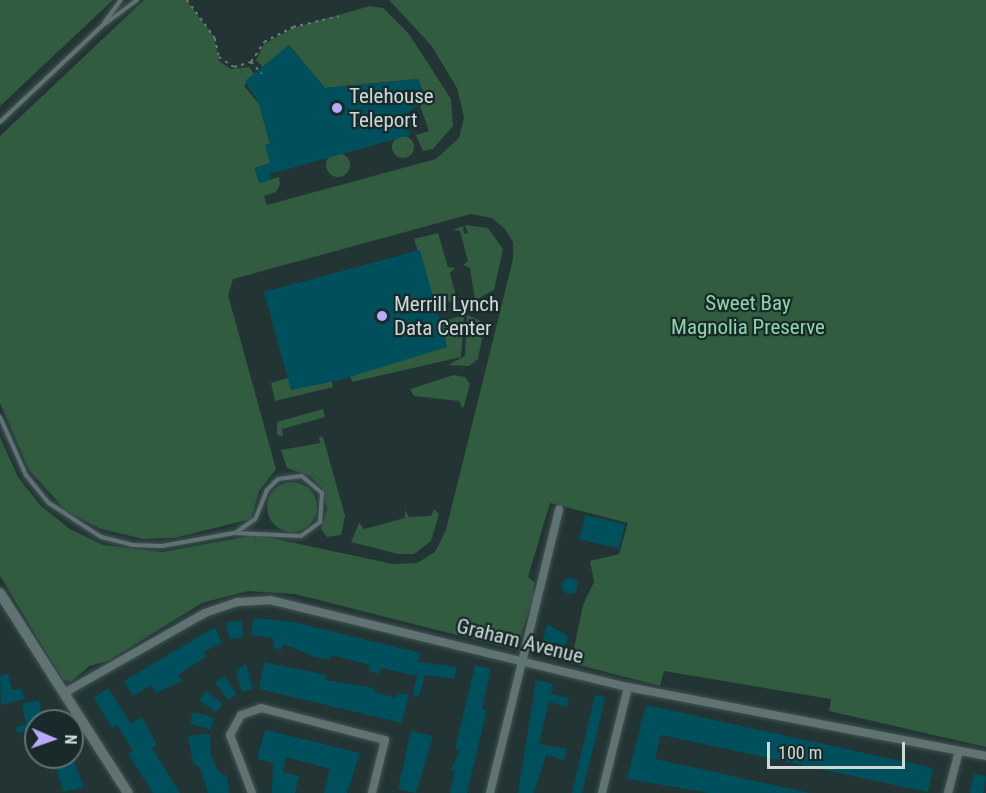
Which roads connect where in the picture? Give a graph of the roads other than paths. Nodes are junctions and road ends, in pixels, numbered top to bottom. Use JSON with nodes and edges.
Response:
{"nodes":[{"id":1,"x":121,"y":0,"type":"edge"},
{"id":2,"x":137,"y":0,"type":"edge"},
{"id":3,"x":102,"y":26,"type":"junction"},
{"id":4,"x":0,"y":122,"type":"edge"},
{"id":5,"x":0,"y":417,"type":"edge"},
{"id":6,"x":559,"y":508,"type":"dead end"},
{"id":7,"x":236,"y":533,"type":"junction"},
{"id":8,"x":2,"y":600,"type":"edge"},
{"id":9,"x":523,"y":659,"type":"junction"},
{"id":10,"x":628,"y":687,"type":"junction"},
{"id":11,"x":64,"y":693,"type":"junction"},
{"id":12,"x":959,"y":751,"type":"junction"},
{"id":13,"x":986,"y":756,"type":"edge"},
{"id":14,"x":602,"y":792,"type":"edge"},
{"id":15,"x":128,"y":793,"type":"edge"},
{"id":16,"x":252,"y":793,"type":"edge"},
{"id":17,"x":372,"y":793,"type":"edge"},
{"id":18,"x":490,"y":793,"type":"edge"},
{"id":19,"x":613,"y":793,"type":"edge"},
{"id":20,"x":948,"y":793,"type":"edge"}],
"edges":[{"from":1,"to":3,"type":"lane"},
{"from":2,"to":3,"type":"lane"},
{"from":3,"to":4,"type":"lane"},
{"from":5,"to":7,"type":"lane"},
{"from":6,"to":9,"type":"street"},
{"from":7,"to":7,"type":"lane"},
{"from":8,"to":11,"type":"main road"},
{"from":9,"to":10,"type":"street","name":"Graham Avenue"},
{"from":9,"to":11,"type":"street","name":"Graham Avenue"},
{"from":9,"to":18,"type":"street"},
{"from":10,"to":12,"type":"street","name":"Graham Avenue"},
{"from":10,"to":14,"type":"street"},
{"from":11,"to":15,"type":"main road"},
{"from":12,"to":13,"type":"street","name":"Graham Avenue"},
{"from":12,"to":20,"type":"street"},
{"from":14,"to":19,"type":"street"},
{"from":16,"to":17,"type":"street"}]}
